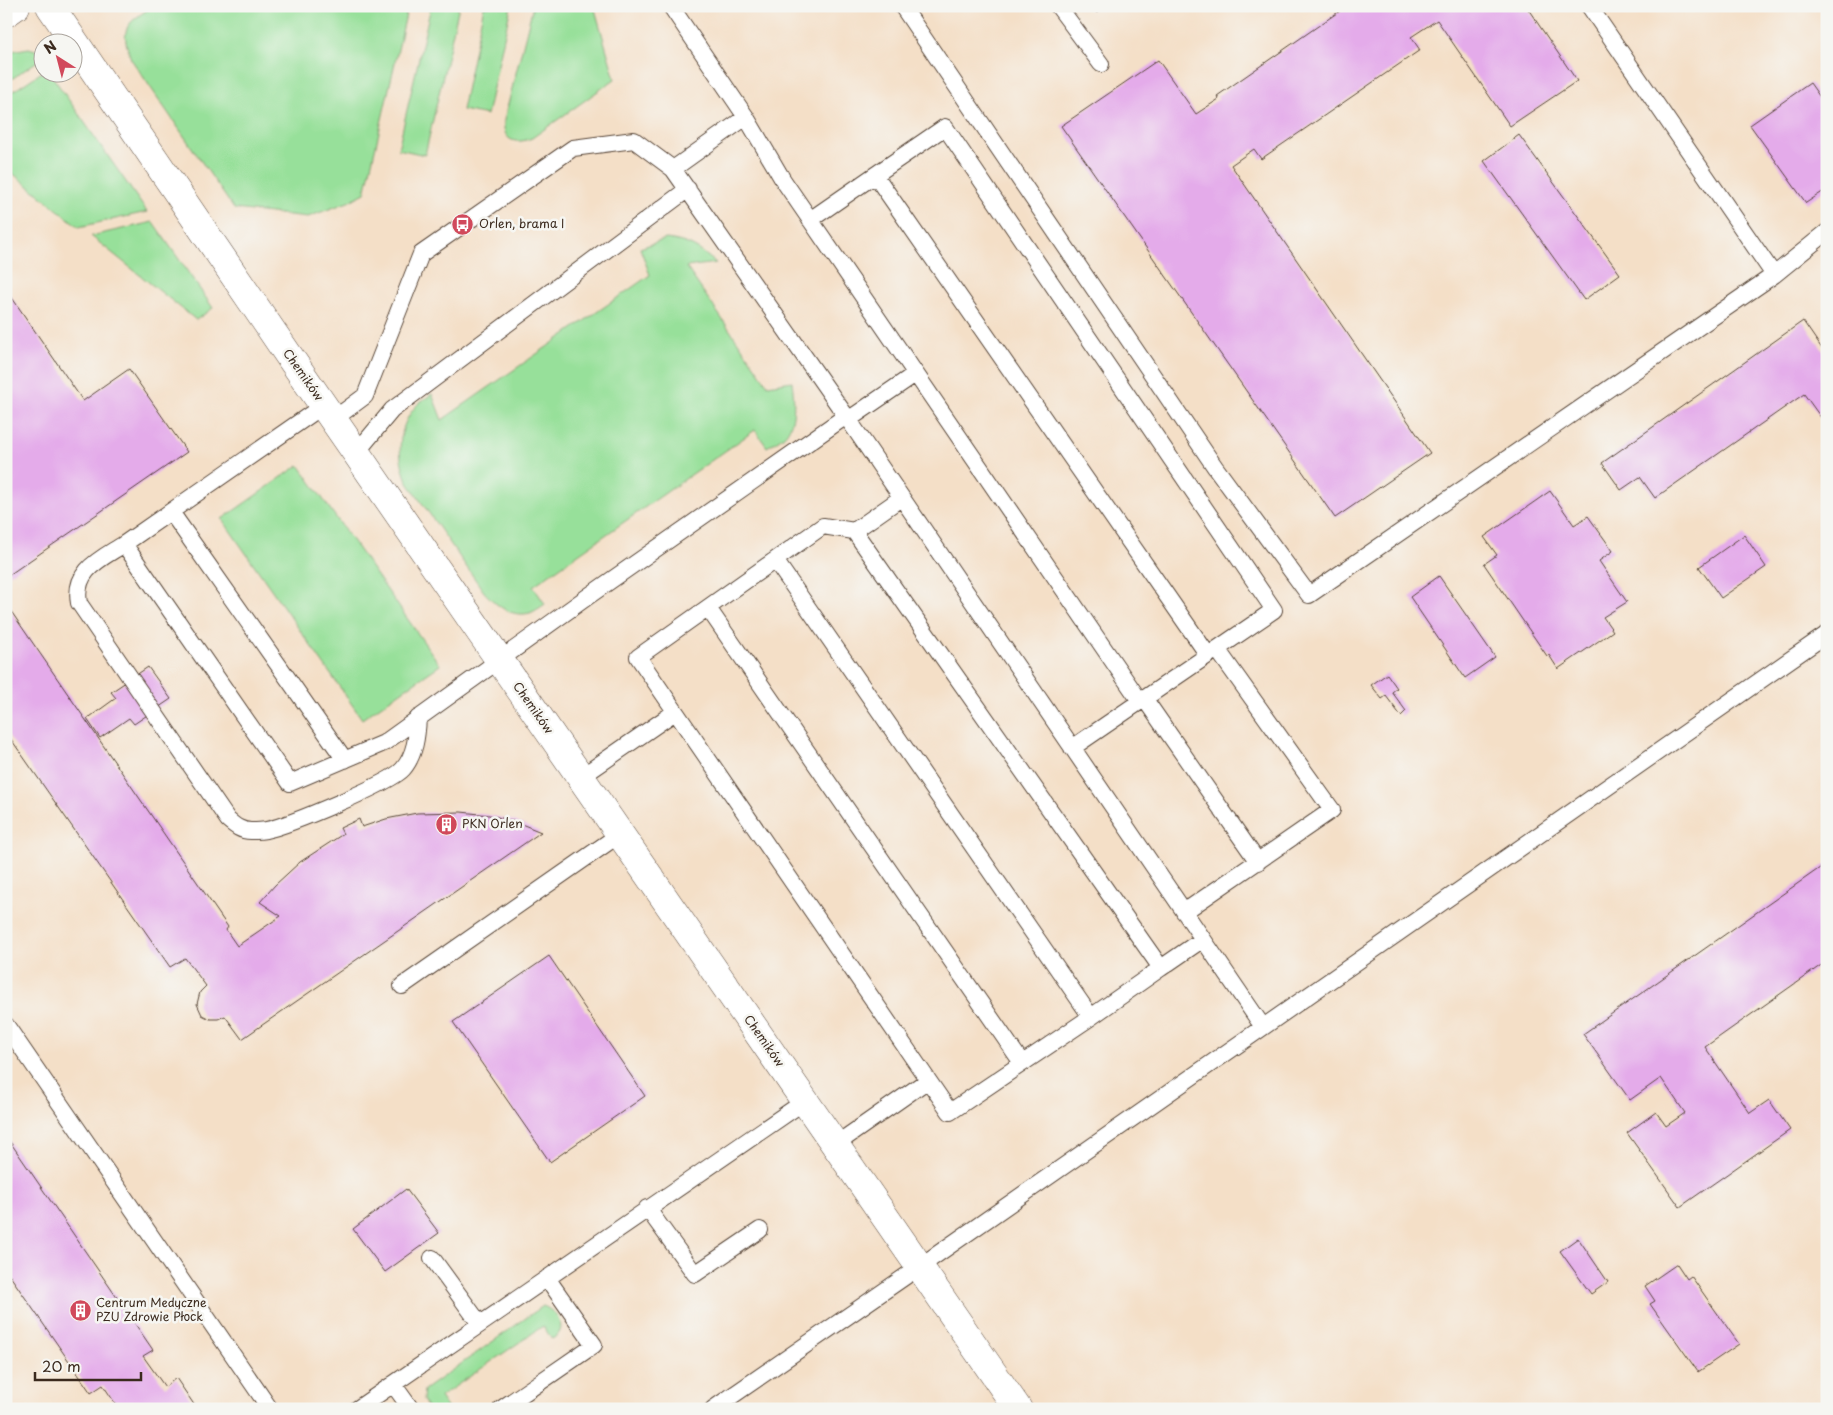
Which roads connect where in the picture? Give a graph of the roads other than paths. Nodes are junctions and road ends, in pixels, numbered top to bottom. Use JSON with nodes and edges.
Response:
{"nodes":[{"id":1,"x":16,"y":6,"type":"edge"},
{"id":2,"x":50,"y":6,"type":"edge"},
{"id":3,"x":674,"y":6,"type":"edge"},
{"id":4,"x":902,"y":6,"type":"edge"},
{"id":5,"x":1058,"y":6,"type":"edge"},
{"id":6,"x":1589,"y":6,"type":"edge"},
{"id":7,"x":6,"y":13,"type":"edge"},
{"id":8,"x":1101,"y":64,"type":"dead end"},
{"id":9,"x":746,"y":117,"type":"junction"},
{"id":10,"x":673,"y":168,"type":"junction"},
{"id":11,"x":875,"y":175,"type":"junction"},
{"id":12,"x":688,"y":189,"type":"junction"},
{"id":13,"x":810,"y":220,"type":"junction"},
{"id":14,"x":1827,"y":232,"type":"edge"},
{"id":15,"x":1774,"y":275,"type":"junction"},
{"id":16,"x":916,"y":374,"type":"junction"},
{"id":17,"x":329,"y":412,"type":"junction"},
{"id":18,"x":847,"y":418,"type":"junction"},
{"id":19,"x":357,"y":452,"type":"junction"},
{"id":20,"x":901,"y":498,"type":"junction"},
{"id":21,"x":171,"y":512,"type":"junction"},
{"id":22,"x":854,"y":530,"type":"junction"},
{"id":23,"x":124,"y":544,"type":"junction"},
{"id":24,"x":775,"y":560,"type":"junction"},
{"id":25,"x":708,"y":608,"type":"junction"},
{"id":26,"x":1827,"y":634,"type":"edge"},
{"id":27,"x":1213,"y":652,"type":"junction"},
{"id":28,"x":500,"y":660,"type":"junction"},
{"id":29,"x":1142,"y":700,"type":"junction"},
{"id":30,"x":675,"y":712,"type":"junction"},
{"id":31,"x":418,"y":718,"type":"junction"},
{"id":32,"x":1072,"y":748,"type":"junction"},
{"id":33,"x":345,"y":760,"type":"junction"},
{"id":34,"x":581,"y":777,"type":"junction"},
{"id":35,"x":620,"y":834,"type":"junction"},
{"id":36,"x":1258,"y":862,"type":"junction"},
{"id":37,"x":1184,"y":912,"type":"junction"},
{"id":38,"x":1203,"y":939,"type":"junction"},
{"id":39,"x":1161,"y":968,"type":"junction"},
{"id":40,"x":402,"y":986,"type":"dead end"},
{"id":41,"x":1091,"y":1017,"type":"junction"},
{"id":42,"x":6,"y":1025,"type":"edge"},
{"id":43,"x":1264,"y":1027,"type":"junction"},
{"id":44,"x":1022,"y":1064,"type":"junction"},
{"id":45,"x":928,"y":1080,"type":"junction"},
{"id":46,"x":805,"y":1101,"type":"junction"},
{"id":47,"x":835,"y":1145,"type":"junction"},
{"id":48,"x":647,"y":1208,"type":"junction"},
{"id":49,"x":760,"y":1230,"type":"dead end"},
{"id":50,"x":432,"y":1258,"type":"dead end"},
{"id":51,"x":919,"y":1267,"type":"junction"},
{"id":52,"x":546,"y":1278,"type":"junction"},
{"id":53,"x":480,"y":1324,"type":"junction"},
{"id":54,"x":393,"y":1384,"type":"junction"},
{"id":55,"x":270,"y":1409,"type":"edge"},
{"id":56,"x":357,"y":1409,"type":"edge"},
{"id":57,"x":411,"y":1409,"type":"edge"},
{"id":58,"x":501,"y":1409,"type":"edge"},
{"id":59,"x":713,"y":1409,"type":"edge"},
{"id":60,"x":1018,"y":1409,"type":"edge"}],
"edges":[{"from":1,"to":7,"type":"street"},
{"from":2,"to":17,"type":"street","name":"Chemików"},
{"from":3,"to":9,"type":"lane"},
{"from":4,"to":15,"type":"lane"},
{"from":5,"to":8,"type":"lane"},
{"from":6,"to":15,"type":"lane"},
{"from":9,"to":10,"type":"lane"},
{"from":9,"to":13,"type":"lane"},
{"from":10,"to":12,"type":"lane"},
{"from":10,"to":17,"type":"lane"},
{"from":11,"to":13,"type":"lane"},
{"from":11,"to":27,"type":"lane"},
{"from":11,"to":27,"type":"lane"},
{"from":12,"to":18,"type":"lane"},
{"from":12,"to":19,"type":"lane"},
{"from":13,"to":16,"type":"lane"},
{"from":14,"to":15,"type":"lane"},
{"from":16,"to":18,"type":"lane"},
{"from":16,"to":29,"type":"lane"},
{"from":17,"to":19,"type":"street","name":"Chemików"},
{"from":17,"to":21,"type":"lane"},
{"from":18,"to":20,"type":"lane"},
{"from":18,"to":28,"type":"lane"},
{"from":19,"to":28,"type":"street","name":"Chemików"},
{"from":20,"to":22,"type":"lane"},
{"from":20,"to":32,"type":"lane"},
{"from":21,"to":23,"type":"lane"},
{"from":21,"to":33,"type":"lane"},
{"from":22,"to":24,"type":"lane"},
{"from":22,"to":39,"type":"lane"},
{"from":23,"to":31,"type":"lane"},
{"from":23,"to":33,"type":"lane"},
{"from":24,"to":25,"type":"lane"},
{"from":24,"to":41,"type":"lane"},
{"from":25,"to":30,"type":"lane"},
{"from":25,"to":44,"type":"lane"},
{"from":26,"to":43,"type":"lane"},
{"from":27,"to":29,"type":"lane"},
{"from":27,"to":36,"type":"lane"},
{"from":28,"to":31,"type":"lane"},
{"from":28,"to":34,"type":"street","name":"Chemików"},
{"from":29,"to":32,"type":"lane"},
{"from":29,"to":36,"type":"lane"},
{"from":30,"to":34,"type":"lane"},
{"from":30,"to":45,"type":"lane"},
{"from":31,"to":33,"type":"lane"},
{"from":32,"to":37,"type":"lane"},
{"from":34,"to":35,"type":"street","name":"Chemików"},
{"from":35,"to":40,"type":"lane"},
{"from":35,"to":46,"type":"street","name":"Chemików"},
{"from":36,"to":37,"type":"lane"},
{"from":37,"to":38,"type":"lane"},
{"from":38,"to":39,"type":"lane"},
{"from":38,"to":43,"type":"lane"},
{"from":39,"to":41,"type":"lane"},
{"from":41,"to":44,"type":"lane"},
{"from":42,"to":55,"type":"lane"},
{"from":43,"to":51,"type":"lane"},
{"from":44,"to":45,"type":"lane"},
{"from":45,"to":47,"type":"lane"},
{"from":46,"to":47,"type":"street","name":"Chemików"},
{"from":46,"to":48,"type":"lane"},
{"from":47,"to":51,"type":"street","name":"Chemików"},
{"from":48,"to":49,"type":"lane"},
{"from":48,"to":52,"type":"lane"},
{"from":50,"to":53,"type":"lane"},
{"from":51,"to":59,"type":"lane"},
{"from":51,"to":60,"type":"street","name":"Chemików"},
{"from":52,"to":53,"type":"lane"},
{"from":52,"to":58,"type":"lane"},
{"from":53,"to":54,"type":"lane"},
{"from":54,"to":56,"type":"lane"},
{"from":54,"to":57,"type":"lane"}]}
